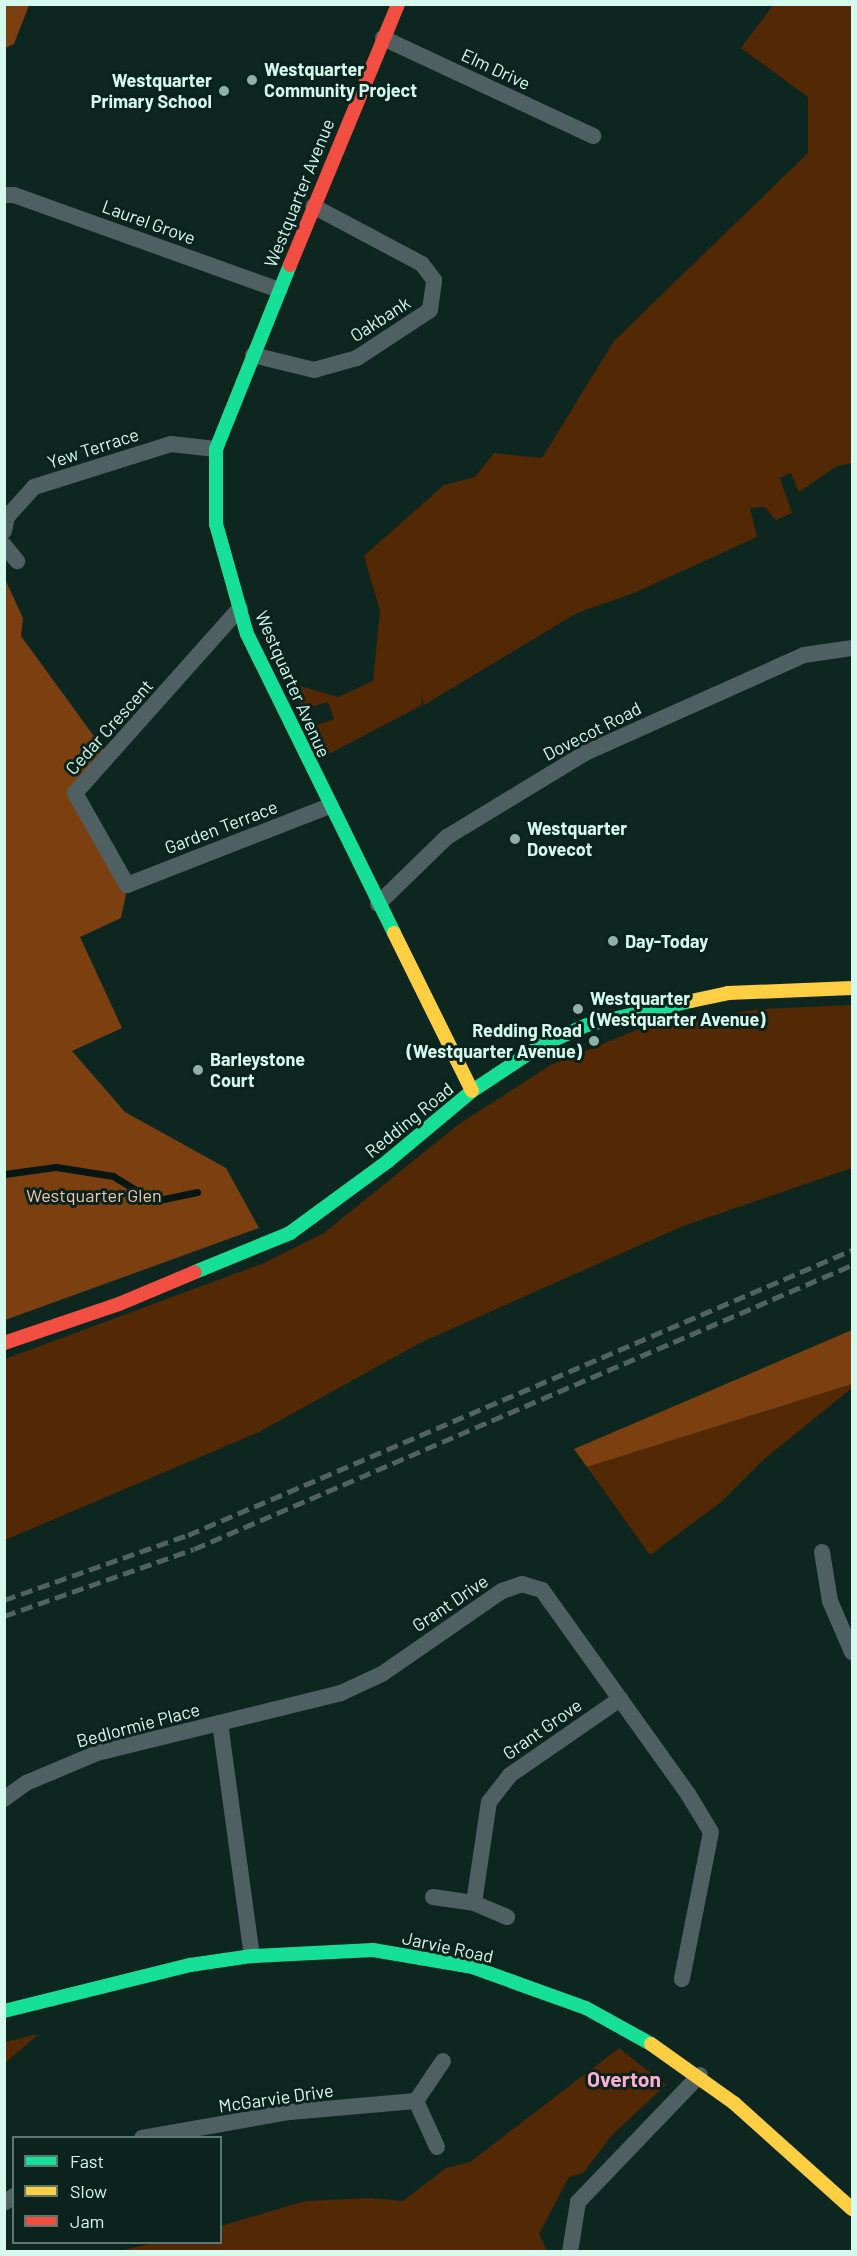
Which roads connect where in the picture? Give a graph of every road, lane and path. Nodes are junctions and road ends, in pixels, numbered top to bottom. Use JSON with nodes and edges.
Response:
{"nodes":[{"id":1,"x":398,"y":4,"type":"edge"},
{"id":2,"x":383,"y":38,"type":"junction"},
{"id":3,"x":593,"y":136,"type":"dead end"},
{"id":4,"x":4,"y":195,"type":"edge"},
{"id":5,"x":313,"y":206,"type":"junction"},
{"id":6,"x":279,"y":290,"type":"junction"},
{"id":7,"x":253,"y":355,"type":"junction"},
{"id":8,"x":216,"y":449,"type":"junction"},
{"id":9,"x":4,"y":531,"type":"edge"},
{"id":10,"x":4,"y":545,"type":"edge"},
{"id":11,"x":17,"y":561,"type":"dead end"},
{"id":12,"x":240,"y":608,"type":"junction"},
{"id":13,"x":852,"y":648,"type":"edge"},
{"id":14,"x":330,"y":806,"type":"junction"},
{"id":15,"x":127,"y":885,"type":"joint"},
{"id":16,"x":378,"y":904,"type":"junction"},
{"id":17,"x":852,"y":988,"type":"edge"},
{"id":18,"x":472,"y":1091,"type":"junction"},
{"id":19,"x":4,"y":1343,"type":"edge"},
{"id":20,"x":822,"y":1552,"type":"dead end"},
{"id":21,"x":852,"y":1652,"type":"edge"},
{"id":22,"x":620,"y":1699,"type":"junction"},
{"id":23,"x":220,"y":1723,"type":"junction"},
{"id":24,"x":4,"y":1799,"type":"edge"},
{"id":25,"x":433,"y":1897,"type":"dead end"},
{"id":26,"x":474,"y":1903,"type":"junction"},
{"id":27,"x":507,"y":1917,"type":"dead end"},
{"id":28,"x":252,"y":1956,"type":"junction"},
{"id":29,"x":682,"y":1979,"type":"dead end"},
{"id":30,"x":4,"y":2011,"type":"edge"},
{"id":31,"x":443,"y":2061,"type":"dead end"},
{"id":32,"x":700,"y":2074,"type":"junction"},
{"id":33,"x":416,"y":2101,"type":"junction"},
{"id":34,"x":153,"y":2136,"type":"edge"},
{"id":35,"x":437,"y":2147,"type":"dead end"},
{"id":36,"x":852,"y":2210,"type":"edge"},
{"id":37,"x":570,"y":2252,"type":"edge"}],
"edges":[{"from":1,"to":2,"type":"street","name":"Westquarter Avenue"},
{"from":2,"to":3,"type":"street","name":"Elm Drive"},
{"from":2,"to":5,"type":"street","name":"Westquarter Avenue"},
{"from":4,"to":6,"type":"street","name":"Laurel Grove"},
{"from":5,"to":6,"type":"street","name":"Westquarter Avenue"},
{"from":5,"to":7,"type":"street","name":"Oakbank"},
{"from":6,"to":7,"type":"street","name":"Westquarter Avenue"},
{"from":7,"to":8,"type":"street","name":"Westquarter Avenue"},
{"from":8,"to":9,"type":"street","name":"Yew Terrace"},
{"from":8,"to":12,"type":"street","name":"Westquarter Avenue"},
{"from":10,"to":11,"type":"street"},
{"from":12,"to":14,"type":"street","name":"Westquarter Avenue"},
{"from":12,"to":15,"type":"street","name":"Cedar Crescent"},
{"from":13,"to":16,"type":"street","name":"Dovecot Road"},
{"from":14,"to":15,"type":"street","name":"Garden Terrace"},
{"from":14,"to":16,"type":"street","name":"Westquarter Avenue"},
{"from":16,"to":18,"type":"street","name":"Westquarter Avenue"},
{"from":17,"to":18,"type":"street","name":"Redding Road"},
{"from":18,"to":19,"type":"street","name":"Redding Road"},
{"from":20,"to":21,"type":"street"},
{"from":22,"to":23,"type":"street","name":"Grant Drive"},
{"from":22,"to":26,"type":"street","name":"Grant Grove"},
{"from":22,"to":29,"type":"street","name":"Grant Drive"},
{"from":23,"to":24,"type":"street","name":"Bedlormie Place"},
{"from":23,"to":28,"type":"street"},
{"from":25,"to":26,"type":"street"},
{"from":26,"to":27,"type":"street"},
{"from":28,"to":30,"type":"street","name":"Jarvie Road"},
{"from":28,"to":32,"type":"street","name":"Jarvie Road"},
{"from":31,"to":33,"type":"street"},
{"from":32,"to":36,"type":"street","name":"Jarvie Road"},
{"from":32,"to":37,"type":"street"},
{"from":33,"to":34,"type":"street","name":"McGarvie Drive"},
{"from":33,"to":35,"type":"street"}]}
